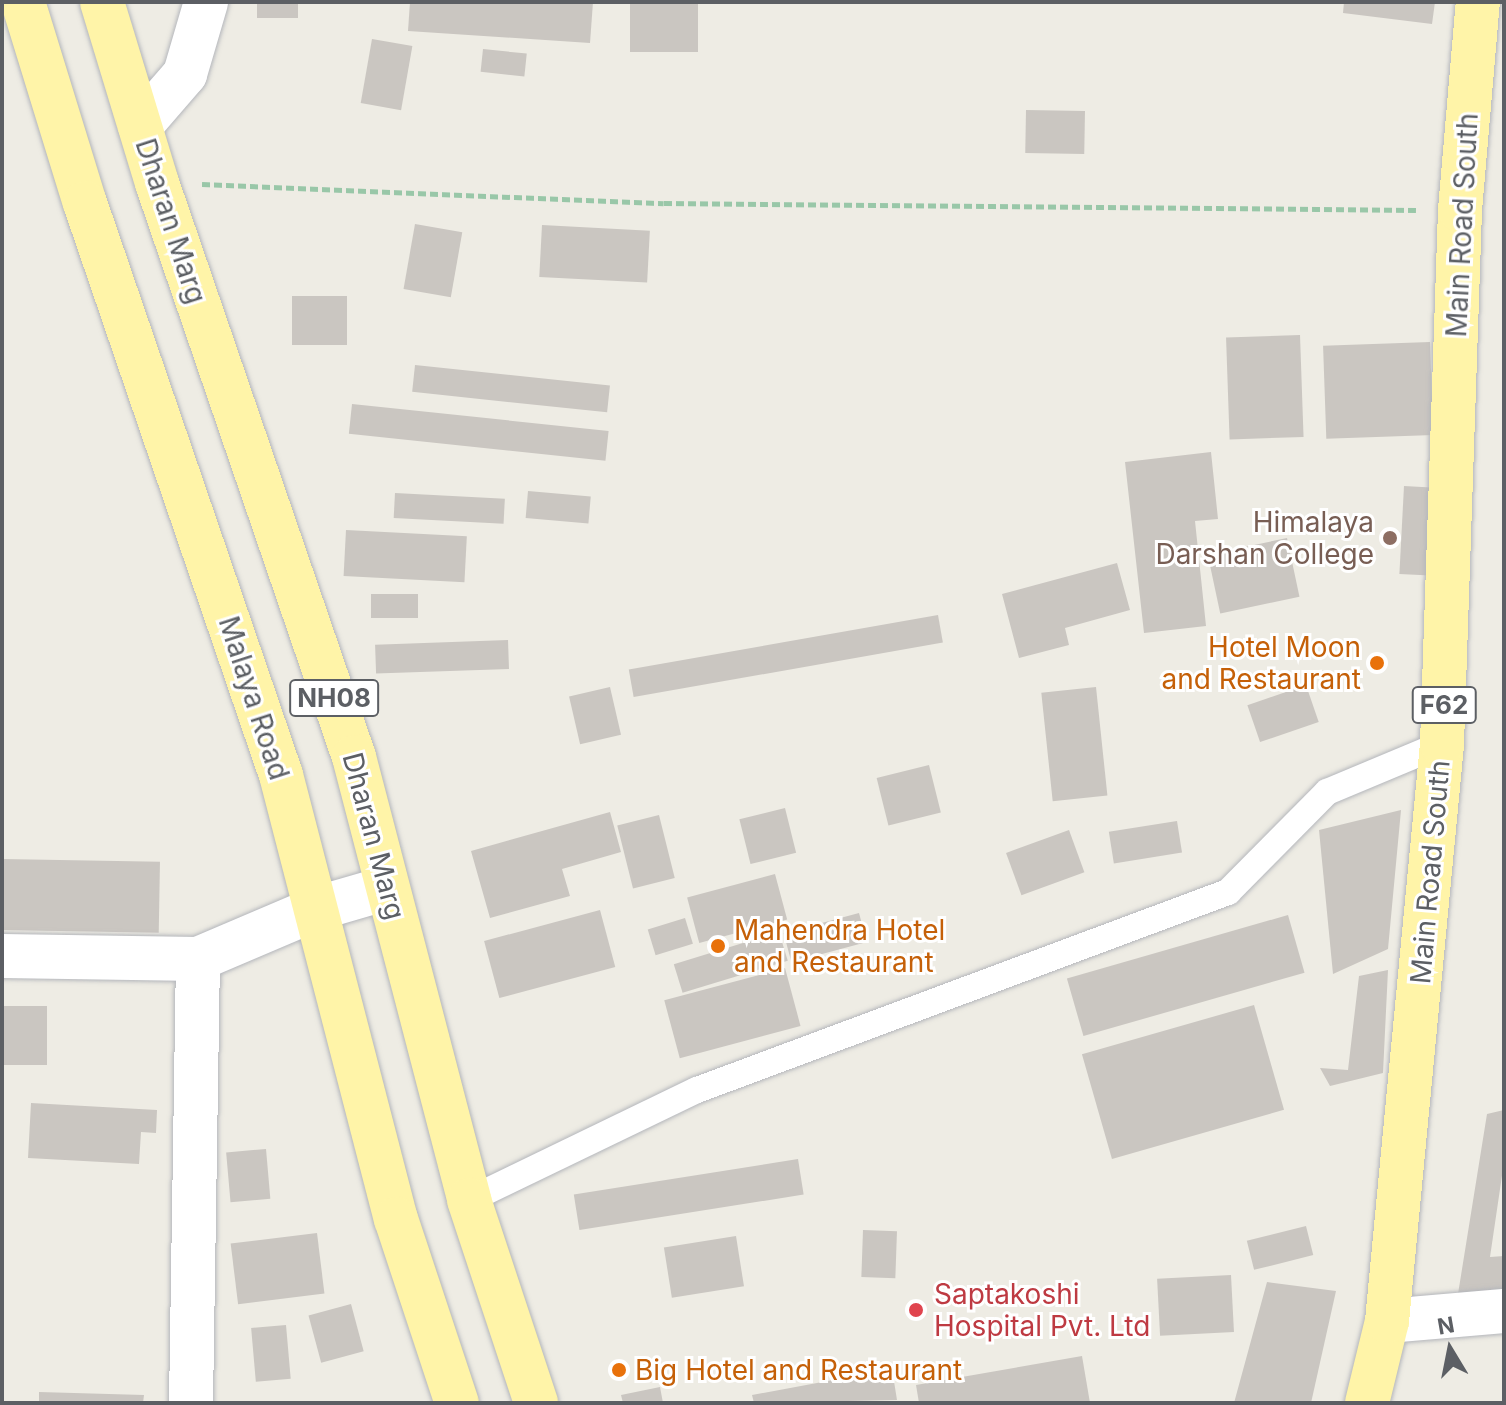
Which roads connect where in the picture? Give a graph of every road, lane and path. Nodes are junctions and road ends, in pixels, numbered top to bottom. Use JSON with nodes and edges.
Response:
{"nodes":[{"id":1,"x":23,"y":2,"type":"edge"},
{"id":2,"x":102,"y":2,"type":"edge"},
{"id":3,"x":206,"y":2,"type":"edge"},
{"id":4,"x":1478,"y":2,"type":"edge"},
{"id":5,"x":140,"y":126,"type":"junction"},
{"id":6,"x":157,"y":183,"type":"junction"},
{"id":7,"x":1460,"y":210,"type":"junction"},
{"id":8,"x":1442,"y":744,"type":"junction"},
{"id":9,"x":384,"y":889,"type":"junction"},
{"id":10,"x":315,"y":909,"type":"junction"},
{"id":11,"x":2,"y":956,"type":"edge"},
{"id":12,"x":198,"y":959,"type":"junction"},
{"id":13,"x":469,"y":1200,"type":"junction"},
{"id":14,"x":1504,"y":1311,"type":"edge"},
{"id":15,"x":1387,"y":1321,"type":"junction"},
{"id":16,"x":191,"y":1403,"type":"edge"},
{"id":17,"x":457,"y":1403,"type":"edge"},
{"id":18,"x":536,"y":1403,"type":"edge"},
{"id":19,"x":1367,"y":1403,"type":"edge"}],
"edges":[{"from":1,"to":10,"type":"main road","name":"Malaya Road","number":"NH08"},
{"from":2,"to":5,"type":"main road","name":"Dharan Marg","number":"NH08"},
{"from":3,"to":5,"type":"street"},
{"from":4,"to":7,"type":"main road","name":"Main Road South","number":"F62"},
{"from":5,"to":6,"type":"main road","name":"Dharan Marg","number":"NH08"},
{"from":6,"to":7,"type":"path"},
{"from":6,"to":9,"type":"main road","name":"Dharan Marg","number":"NH08"},
{"from":7,"to":8,"type":"main road","name":"Main Road South","number":"F62"},
{"from":8,"to":13,"type":"lane"},
{"from":8,"to":15,"type":"main road","name":"Main Road South","number":"F62"},
{"from":9,"to":10,"type":"street"},
{"from":9,"to":13,"type":"main road","name":"Dharan Marg","number":"NH08"},
{"from":10,"to":12,"type":"street"},
{"from":10,"to":17,"type":"main road","name":"Malaya Road","number":"NH08"},
{"from":11,"to":12,"type":"street"},
{"from":12,"to":16,"type":"street"},
{"from":13,"to":18,"type":"main road","name":"Dharan Marg","number":"NH08"},
{"from":14,"to":15,"type":"street"},
{"from":15,"to":19,"type":"main road","name":"Main Road South","number":"F62"}]}
